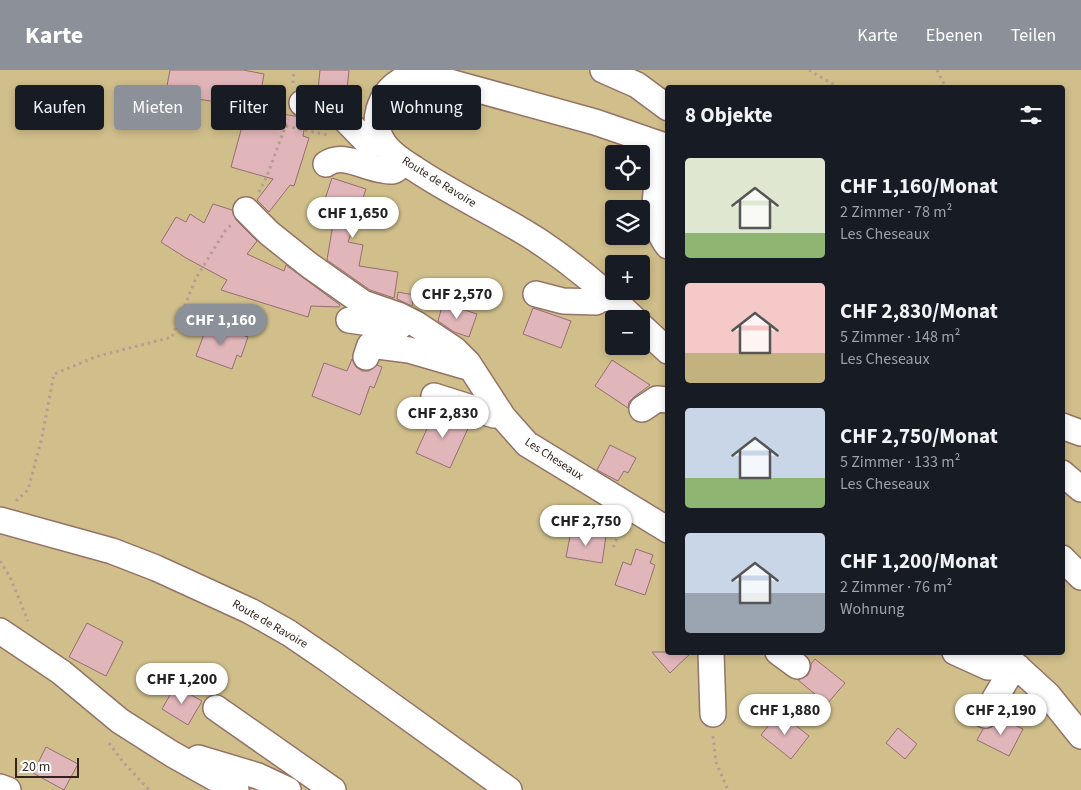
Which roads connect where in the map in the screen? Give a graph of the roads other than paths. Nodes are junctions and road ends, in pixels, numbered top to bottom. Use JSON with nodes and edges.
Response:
{"nodes":[{"id":1,"x":603,"y":70,"type":"edge"},
{"id":2,"x":295,"y":102,"type":"road end"},
{"id":3,"x":665,"y":106,"type":"edge"},
{"id":4,"x":383,"y":142,"type":"junction"},
{"id":5,"x":665,"y":146,"type":"edge"},
{"id":6,"x":665,"y":151,"type":"edge"},
{"id":7,"x":404,"y":162,"type":"junction"},
{"id":8,"x":326,"y":164,"type":"dead end"},
{"id":9,"x":246,"y":210,"type":"road end"},
{"id":10,"x":662,"y":215,"type":"edge"},
{"id":11,"x":665,"y":241,"type":"edge"},
{"id":12,"x":605,"y":293,"type":"edge"},
{"id":13,"x":536,"y":294,"type":"dead end"},
{"id":14,"x":605,"y":297,"type":"edge"},
{"id":15,"x":613,"y":300,"type":"edge"},
{"id":16,"x":624,"y":310,"type":"edge"},
{"id":17,"x":349,"y":320,"type":"dead end"},
{"id":18,"x":416,"y":324,"type":"junction"},
{"id":19,"x":650,"y":334,"type":"edge"},
{"id":20,"x":665,"y":348,"type":"edge"},
{"id":21,"x":366,"y":357,"type":"dead end"},
{"id":22,"x":468,"y":363,"type":"junction"},
{"id":23,"x":434,"y":396,"type":"dead end"},
{"id":24,"x":665,"y":400,"type":"edge"},
{"id":25,"x":642,"y":409,"type":"dead end"},
{"id":26,"x":500,"y":412,"type":"junction"},
{"id":27,"x":1065,"y":427,"type":"edge"},
{"id":28,"x":1081,"y":433,"type":"edge"},
{"id":29,"x":1065,"y":476,"type":"edge"},
{"id":30,"x":1081,"y":489,"type":"edge"},
{"id":31,"x":7,"y":511,"type":"edge"},
{"id":32,"x":665,"y":529,"type":"edge"},
{"id":33,"x":1065,"y":561,"type":"edge"},
{"id":34,"x":1081,"y":577,"type":"edge"},
{"id":35,"x":0,"y":631,"type":"edge"},
{"id":36,"x":711,"y":655,"type":"edge"},
{"id":37,"x":962,"y":655,"type":"edge"},
{"id":38,"x":1010,"y":660,"type":"edge"},
{"id":39,"x":216,"y":708,"type":"dead end"},
{"id":40,"x":713,"y":714,"type":"road end"},
{"id":41,"x":985,"y":716,"type":"dead end"},
{"id":42,"x":1081,"y":736,"type":"edge"},
{"id":43,"x":172,"y":754,"type":"junction"},
{"id":44,"x":0,"y":788,"type":"edge"},
{"id":45,"x":8,"y":790,"type":"edge"},
{"id":46,"x":236,"y":790,"type":"edge"},
{"id":47,"x":288,"y":790,"type":"edge"},
{"id":48,"x":333,"y":790,"type":"edge"},
{"id":49,"x":509,"y":790,"type":"edge"}],
"edges":[{"from":1,"to":3,"type":"street"},
{"from":2,"to":4,"type":"street"},
{"from":4,"to":5,"type":"street"},
{"from":4,"to":7,"type":"street","name":"Route de Ravoire"},
{"from":6,"to":10,"type":"street"},
{"from":7,"to":8,"type":"street"},
{"from":7,"to":12,"type":"street","name":"Route de Ravoire"},
{"from":9,"to":18,"type":"street","name":"Les Cheseaux"},
{"from":10,"to":11,"type":"street"},
{"from":13,"to":14,"type":"street"},
{"from":15,"to":16,"type":"street","name":"Route de Ravoire"},
{"from":17,"to":18,"type":"street"},
{"from":18,"to":22,"type":"street","name":"Les Cheseaux"},
{"from":19,"to":20,"type":"street"},
{"from":21,"to":22,"type":"street"},
{"from":22,"to":26,"type":"street","name":"Les Cheseaux"},
{"from":23,"to":26,"type":"street"},
{"from":24,"to":25,"type":"street"},
{"from":26,"to":32,"type":"street","name":"Les Cheseaux"},
{"from":27,"to":28,"type":"street"},
{"from":29,"to":30,"type":"street"},
{"from":31,"to":49,"type":"street","name":"Route de Ravoire"},
{"from":33,"to":34,"type":"street"},
{"from":35,"to":43,"type":"street"},
{"from":36,"to":40,"type":"street"},
{"from":37,"to":38,"type":"street"},
{"from":38,"to":41,"type":"street"},
{"from":38,"to":42,"type":"street"},
{"from":39,"to":48,"type":"street"},
{"from":43,"to":46,"type":"street"},
{"from":43,"to":47,"type":"street"},
{"from":44,"to":45,"type":"street"}]}
